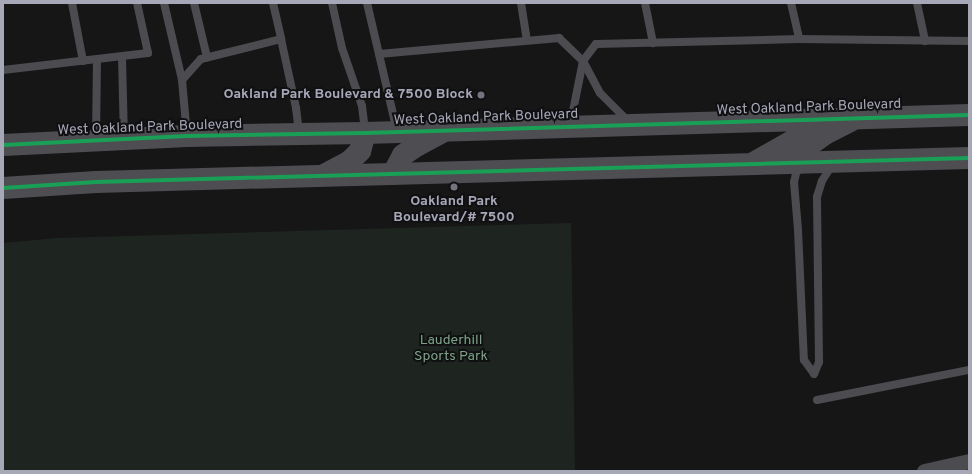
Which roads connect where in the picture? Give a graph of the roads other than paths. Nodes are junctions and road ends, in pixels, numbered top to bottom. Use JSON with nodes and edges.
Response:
{"nodes":[{"id":1,"x":72,"y":3,"type":"edge"},
{"id":2,"x":137,"y":3,"type":"edge"},
{"id":3,"x":164,"y":3,"type":"edge"},
{"id":4,"x":194,"y":3,"type":"edge"},
{"id":5,"x":273,"y":3,"type":"edge"},
{"id":6,"x":332,"y":3,"type":"edge"},
{"id":7,"x":367,"y":3,"type":"edge"},
{"id":8,"x":521,"y":3,"type":"edge"},
{"id":9,"x":645,"y":3,"type":"edge"},
{"id":10,"x":791,"y":3,"type":"edge"},
{"id":11,"x":918,"y":3,"type":"edge"},
{"id":12,"x":281,"y":39,"type":"junction"},
{"id":13,"x":799,"y":39,"type":"junction"},
{"id":14,"x":527,"y":40,"type":"junction"},
{"id":15,"x":925,"y":41,"type":"junction"},
{"id":16,"x":653,"y":42,"type":"junction"},
{"id":17,"x":969,"y":42,"type":"edge"},
{"id":18,"x":379,"y":54,"type":"junction"},
{"id":19,"x":122,"y":56,"type":"junction"},
{"id":20,"x":207,"y":57,"type":"junction"},
{"id":21,"x":97,"y":60,"type":"junction"},
{"id":22,"x":83,"y":61,"type":"junction"},
{"id":23,"x":583,"y":61,"type":"junction"},
{"id":24,"x":3,"y":70,"type":"edge"},
{"id":25,"x":182,"y":80,"type":"junction"},
{"id":26,"x":969,"y":115,"type":"edge"},
{"id":27,"x":856,"y":118,"type":"junction"},
{"id":28,"x":808,"y":120,"type":"junction"},
{"id":29,"x":632,"y":125,"type":"junction"},
{"id":30,"x":570,"y":127,"type":"junction"},
{"id":31,"x":448,"y":130,"type":"junction"},
{"id":32,"x":397,"y":132,"type":"junction"},
{"id":33,"x":365,"y":133,"type":"junction"},
{"id":34,"x":299,"y":134,"type":"junction"},
{"id":35,"x":187,"y":136,"type":"junction"},
{"id":36,"x":124,"y":139,"type":"junction"},
{"id":37,"x":96,"y":140,"type":"junction"},
{"id":38,"x":3,"y":145,"type":"edge"},
{"id":39,"x":969,"y":158,"type":"edge"},
{"id":40,"x":834,"y":161,"type":"junction"},
{"id":41,"x":798,"y":163,"type":"junction"},
{"id":42,"x":750,"y":164,"type":"junction"},
{"id":43,"x":393,"y":174,"type":"junction"},
{"id":44,"x":323,"y":176,"type":"junction"},
{"id":45,"x":3,"y":188,"type":"edge"},
{"id":46,"x":969,"y":370,"type":"edge"},
{"id":47,"x":817,"y":400,"type":"dead end"},
{"id":48,"x":969,"y":461,"type":"edge"},
{"id":49,"x":924,"y":471,"type":"edge"}],
"edges":[{"from":1,"to":22,"type":"lane"},
{"from":2,"to":19,"type":"lane"},
{"from":3,"to":25,"type":"lane"},
{"from":4,"to":20,"type":"lane"},
{"from":5,"to":12,"type":"lane"},
{"from":6,"to":33,"type":"lane"},
{"from":7,"to":18,"type":"lane"},
{"from":8,"to":14,"type":"lane"},
{"from":9,"to":16,"type":"lane"},
{"from":10,"to":13,"type":"lane"},
{"from":11,"to":15,"type":"lane"},
{"from":12,"to":20,"type":"lane"},
{"from":12,"to":34,"type":"lane"},
{"from":13,"to":15,"type":"lane"},
{"from":13,"to":16,"type":"lane"},
{"from":14,"to":18,"type":"lane"},
{"from":14,"to":23,"type":"lane"},
{"from":15,"to":17,"type":"lane"},
{"from":16,"to":23,"type":"lane"},
{"from":18,"to":32,"type":"lane"},
{"from":19,"to":21,"type":"lane"},
{"from":19,"to":36,"type":"lane"},
{"from":20,"to":25,"type":"lane"},
{"from":21,"to":22,"type":"lane"},
{"from":21,"to":37,"type":"lane"},
{"from":22,"to":24,"type":"lane"},
{"from":23,"to":29,"type":"lane"},
{"from":23,"to":30,"type":"lane"},
{"from":25,"to":35,"type":"lane"},
{"from":26,"to":27,"type":"main road","name":"West Oakland Park Boulevard"},
{"from":27,"to":28,"type":"main road","name":"West Oakland Park Boulevard"},
{"from":27,"to":41,"type":"main road"},
{"from":28,"to":29,"type":"main road","name":"West Oakland Park Boulevard"},
{"from":28,"to":42,"type":"main road"},
{"from":29,"to":30,"type":"main road","name":"West Oakland Park Boulevard"},
{"from":30,"to":31,"type":"main road","name":"West Oakland Park Boulevard"},
{"from":31,"to":32,"type":"main road","name":"West Oakland Park Boulevard"},
{"from":31,"to":43,"type":"main road"},
{"from":32,"to":33,"type":"main road","name":"West Oakland Park Boulevard"},
{"from":33,"to":34,"type":"main road","name":"West Oakland Park Boulevard"},
{"from":33,"to":44,"type":"main road"},
{"from":34,"to":35,"type":"main road","name":"West Oakland Park Boulevard"},
{"from":35,"to":36,"type":"main road","name":"West Oakland Park Boulevard"},
{"from":36,"to":37,"type":"main road","name":"West Oakland Park Boulevard"},
{"from":37,"to":38,"type":"main road","name":"West Oakland Park Boulevard"},
{"from":39,"to":40,"type":"main road"},
{"from":40,"to":41,"type":"main road"},
{"from":40,"to":41,"type":"lane"},
{"from":41,"to":42,"type":"main road"},
{"from":42,"to":43,"type":"main road"},
{"from":43,"to":44,"type":"main road"},
{"from":44,"to":45,"type":"main road"},
{"from":46,"to":47,"type":"lane"},
{"from":48,"to":49,"type":"street"}]}
